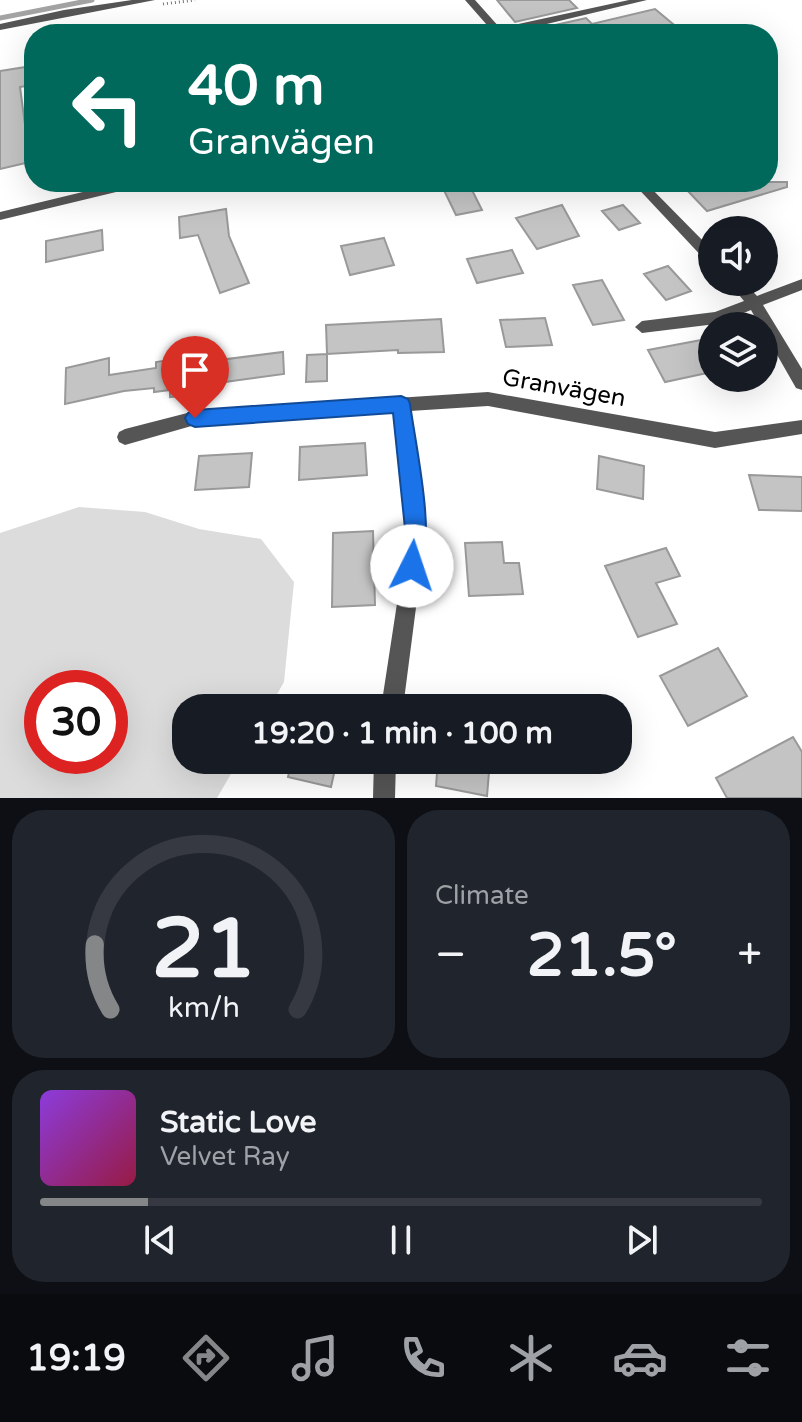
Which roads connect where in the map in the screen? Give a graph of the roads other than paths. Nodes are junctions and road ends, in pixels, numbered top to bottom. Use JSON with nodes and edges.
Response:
{"nodes":[{"id":1,"x":148,"y":0,"type":"edge"},
{"id":2,"x":470,"y":0,"type":"edge"},
{"id":3,"x":642,"y":0,"type":"edge"},
{"id":4,"x":492,"y":24,"type":"edge"},
{"id":5,"x":535,"y":24,"type":"edge"},
{"id":6,"x":0,"y":27,"type":"edge"},
{"id":7,"x":100,"y":192,"type":"edge"},
{"id":8,"x":648,"y":192,"type":"edge"},
{"id":9,"x":0,"y":216,"type":"edge"},
{"id":10,"x":698,"y":244,"type":"edge"},
{"id":11,"x":802,"y":284,"type":"edge"},
{"id":12,"x":748,"y":296,"type":"edge"},
{"id":13,"x":753,"y":301,"type":"junction"},
{"id":14,"x":642,"y":327,"type":"dead end"},
{"id":15,"x":802,"y":383,"type":"edge"},
{"id":16,"x":401,"y":404,"type":"junction"},
{"id":17,"x":802,"y":427,"type":"edge"},
{"id":18,"x":125,"y":437,"type":"dead end"},
{"id":19,"x":394,"y":694,"type":"edge"},
{"id":20,"x":385,"y":774,"type":"edge"},
{"id":21,"x":384,"y":798,"type":"edge"}],
"edges":[{"from":1,"to":6,"type":"street"},
{"from":2,"to":4,"type":"street"},
{"from":3,"to":5,"type":"street"},
{"from":7,"to":9,"type":"street"},
{"from":8,"to":10,"type":"street"},
{"from":11,"to":13,"type":"street"},
{"from":12,"to":13,"type":"street"},
{"from":13,"to":14,"type":"street"},
{"from":13,"to":15,"type":"street"},
{"from":16,"to":17,"type":"street","name":"Granvägen"},
{"from":16,"to":18,"type":"street","name":"Granvägen"},
{"from":16,"to":19,"type":"street"},
{"from":20,"to":21,"type":"street"}]}
